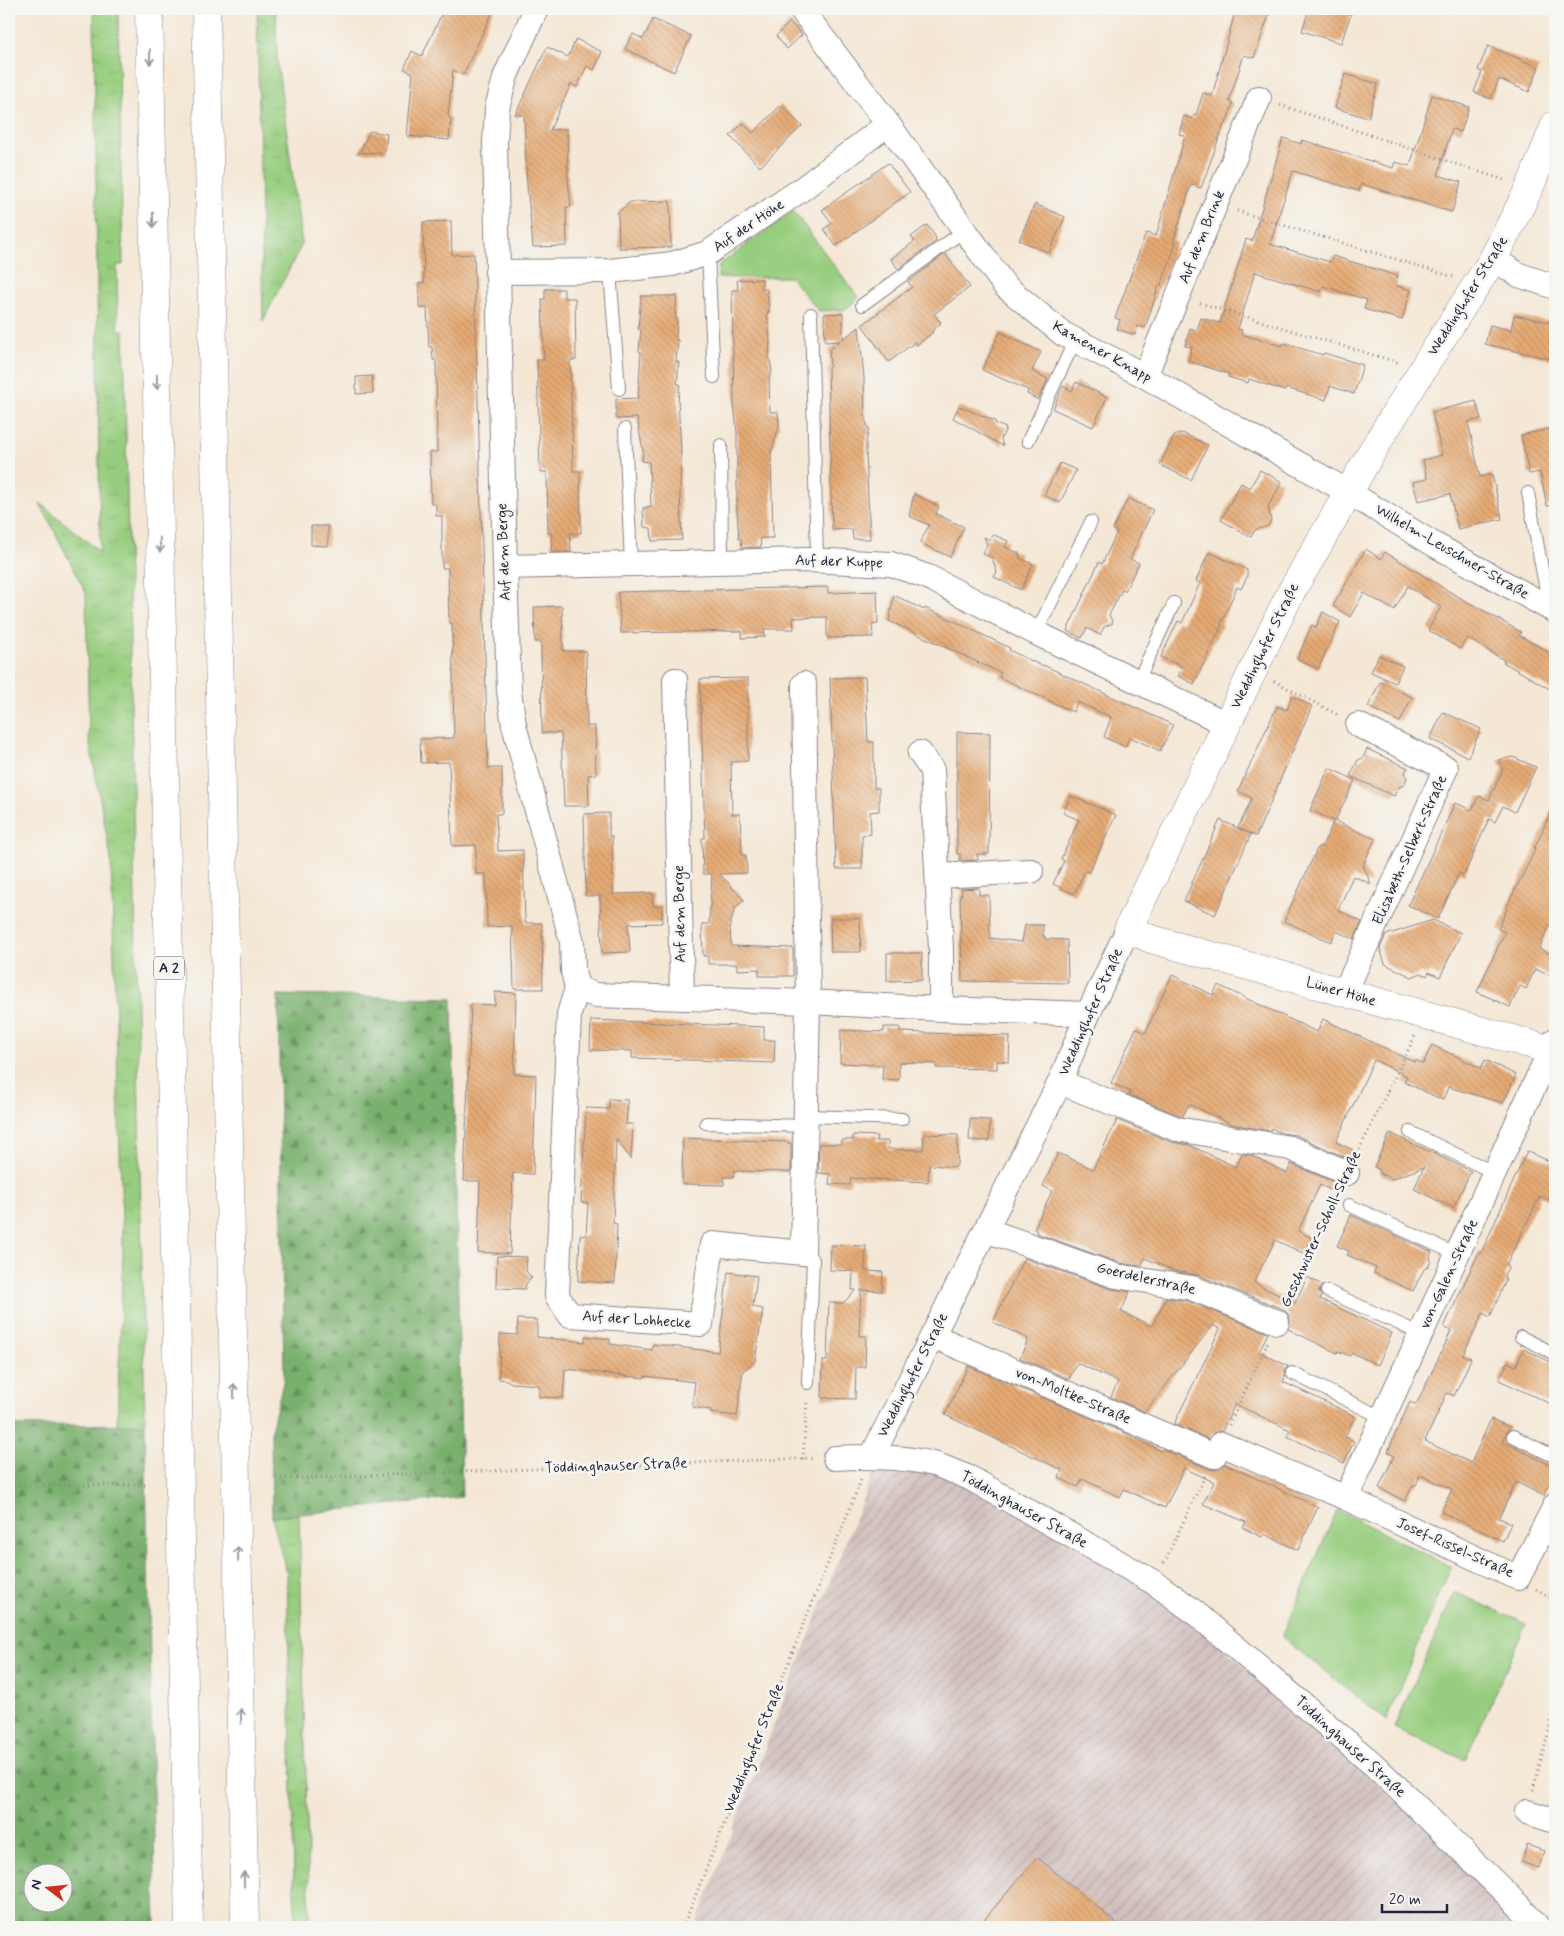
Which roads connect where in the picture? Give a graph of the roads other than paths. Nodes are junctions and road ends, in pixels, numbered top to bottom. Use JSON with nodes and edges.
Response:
{"nodes":[{"id":1,"x":149,"y":9,"type":"edge"},
{"id":2,"x":206,"y":9,"type":"edge"},
{"id":3,"x":536,"y":9,"type":"edge"},
{"id":4,"x":801,"y":9,"type":"edge"},
{"id":5,"x":1258,"y":98,"type":"road end"},
{"id":6,"x":888,"y":124,"type":"junction"},
{"id":7,"x":1555,"y":125,"type":"edge"},
{"id":8,"x":965,"y":230,"type":"junction"},
{"id":9,"x":708,"y":253,"type":"junction"},
{"id":10,"x":1493,"y":259,"type":"junction"},
{"id":11,"x":610,"y":271,"type":"junction"},
{"id":12,"x":497,"y":272,"type":"junction"},
{"id":13,"x":1555,"y":287,"type":"edge"},
{"id":14,"x":862,"y":305,"type":"dead end"},
{"id":15,"x":811,"y":314,"type":"dead end"},
{"id":16,"x":1075,"y":340,"type":"junction"},
{"id":17,"x":714,"y":376,"type":"dead end"},
{"id":18,"x":1145,"y":376,"type":"junction"},
{"id":19,"x":619,"y":389,"type":"dead end"},
{"id":20,"x":626,"y":429,"type":"dead end"},
{"id":21,"x":1028,"y":441,"type":"dead end"},
{"id":22,"x":721,"y":445,"type":"dead end"},
{"id":23,"x":1348,"y":492,"type":"junction"},
{"id":24,"x":1528,"y":492,"type":"dead end"},
{"id":25,"x":1091,"y":522,"type":"dead end"},
{"id":26,"x":817,"y":560,"type":"junction"},
{"id":27,"x":722,"y":562,"type":"junction"},
{"id":28,"x":631,"y":564,"type":"junction"},
{"id":29,"x":505,"y":567,"type":"junction"},
{"id":30,"x":1174,"y":603,"type":"dead end"},
{"id":31,"x":1552,"y":609,"type":"edge"},
{"id":32,"x":1036,"y":633,"type":"junction"},
{"id":33,"x":675,"y":680,"type":"dead end"},
{"id":34,"x":1138,"y":681,"type":"junction"},
{"id":35,"x":804,"y":684,"type":"dead end"},
{"id":36,"x":1227,"y":724,"type":"junction"},
{"id":37,"x":1358,"y":725,"type":"road end"},
{"id":38,"x":920,"y":753,"type":"dead end"},
{"id":39,"x":1031,"y":871,"type":"dead end"},
{"id":40,"x":938,"y":876,"type":"junction"},
{"id":41,"x":1128,"y":929,"type":"junction"},
{"id":42,"x":577,"y":988,"type":"junction"},
{"id":43,"x":1345,"y":992,"type":"junction"},
{"id":44,"x":682,"y":998,"type":"junction"},
{"id":45,"x":808,"y":1002,"type":"junction"},
{"id":46,"x":941,"y":1009,"type":"junction"},
{"id":47,"x":1088,"y":1014,"type":"junction"},
{"id":48,"x":1554,"y":1047,"type":"edge"},
{"id":49,"x":1060,"y":1082,"type":"junction"},
{"id":50,"x":902,"y":1119,"type":"dead end"},
{"id":51,"x":806,"y":1121,"type":"junction"},
{"id":52,"x":706,"y":1123,"type":"dead end"},
{"id":53,"x":1410,"y":1132,"type":"dead end"},
{"id":54,"x":1347,"y":1173,"type":"road end"},
{"id":55,"x":1494,"y":1173,"type":"junction"},
{"id":56,"x":1349,"y":1205,"type":"dead end"},
{"id":57,"x":986,"y":1230,"type":"junction"},
{"id":58,"x":803,"y":1253,"type":"junction"},
{"id":59,"x":1458,"y":1255,"type":"junction"},
{"id":60,"x":1327,"y":1291,"type":"dead end"},
{"id":61,"x":1277,"y":1322,"type":"road end"},
{"id":62,"x":1421,"y":1334,"type":"junction"},
{"id":63,"x":933,"y":1336,"type":"junction"},
{"id":64,"x":1521,"y":1337,"type":"dead end"},
{"id":65,"x":1555,"y":1354,"type":"edge"},
{"id":66,"x":1292,"y":1373,"type":"dead end"},
{"id":67,"x":808,"y":1383,"type":"road end"},
{"id":68,"x":1383,"y":1418,"type":"junction"},
{"id":69,"x":1513,"y":1436,"type":"dead end"},
{"id":70,"x":872,"y":1456,"type":"junction"},
{"id":71,"x":1555,"y":1457,"type":"edge"},
{"id":72,"x":835,"y":1458,"type":"road end"},
{"id":73,"x":1346,"y":1498,"type":"junction"},
{"id":74,"x":1555,"y":1506,"type":"edge"},
{"id":75,"x":1527,"y":1812,"type":"road end"},
{"id":76,"x":1555,"y":1821,"type":"edge"},
{"id":77,"x":188,"y":1927,"type":"edge"},
{"id":78,"x":245,"y":1927,"type":"edge"},
{"id":79,"x":1538,"y":1927,"type":"edge"}],
"edges":[{"from":1,"to":77,"type":"main road","number":"A 2","one_way":true},
{"from":78,"to":2,"type":"main road","one_way":true},
{"from":3,"to":12,"type":"street","name":"Auf dem Berge"},
{"from":4,"to":6,"type":"street","name":"Kamener Knapp"},
{"from":5,"to":18,"type":"street","name":"Auf dem Brink"},
{"from":6,"to":8,"type":"street","name":"Kamener Knapp"},
{"from":6,"to":9,"type":"street","name":"Auf der Höhe"},
{"from":7,"to":10,"type":"main road","name":"Weddinghofer Straße"},
{"from":8,"to":14,"type":"lane"},
{"from":8,"to":16,"type":"street","name":"Kamener Knapp"},
{"from":9,"to":11,"type":"street","name":"Auf der Höhe"},
{"from":9,"to":17,"type":"lane"},
{"from":10,"to":13,"type":"street"},
{"from":10,"to":23,"type":"main road","name":"Weddinghofer Straße"},
{"from":11,"to":12,"type":"street","name":"Auf der Höhe"},
{"from":11,"to":19,"type":"lane"},
{"from":12,"to":29,"type":"street","name":"Auf dem Berge"},
{"from":15,"to":26,"type":"lane"},
{"from":16,"to":18,"type":"street","name":"Kamener Knapp"},
{"from":16,"to":21,"type":"lane"},
{"from":18,"to":23,"type":"street","name":"Kamener Knapp"},
{"from":20,"to":28,"type":"lane"},
{"from":22,"to":27,"type":"lane"},
{"from":23,"to":31,"type":"street","name":"Wilhelm-Leuschner-Straße"},
{"from":23,"to":36,"type":"main road","name":"Weddinghofer Straße"},
{"from":24,"to":31,"type":"lane"},
{"from":25,"to":32,"type":"lane"},
{"from":26,"to":27,"type":"street","name":"Auf der Kuppe"},
{"from":26,"to":32,"type":"street","name":"Auf der Kuppe"},
{"from":27,"to":28,"type":"street","name":"Auf der Kuppe"},
{"from":28,"to":29,"type":"street","name":"Auf der Kuppe"},
{"from":29,"to":42,"type":"street","name":"Auf dem Berge"},
{"from":30,"to":34,"type":"lane"},
{"from":32,"to":34,"type":"street","name":"Auf der Kuppe"},
{"from":33,"to":44,"type":"street","name":"Auf dem Berge"},
{"from":34,"to":36,"type":"street","name":"Auf der Kuppe"},
{"from":35,"to":45,"type":"street"},
{"from":36,"to":41,"type":"main road","name":"Weddinghofer Straße"},
{"from":37,"to":43,"type":"street","name":"Elisabeth-Selbert-Straße"},
{"from":38,"to":40,"type":"street"},
{"from":39,"to":40,"type":"street"},
{"from":40,"to":46,"type":"street"},
{"from":41,"to":43,"type":"main road","name":"Lüner Höhe"},
{"from":41,"to":47,"type":"street","name":"Weddinghofer Straße"},
{"from":42,"to":44,"type":"street"},
{"from":42,"to":58,"type":"street","name":"Auf der Lohhecke"},
{"from":43,"to":48,"type":"main road","name":"Lüner Höhe"},
{"from":44,"to":45,"type":"street"},
{"from":45,"to":46,"type":"street"},
{"from":45,"to":51,"type":"street"},
{"from":46,"to":47,"type":"street"},
{"from":47,"to":49,"type":"street","name":"Weddinghofer Straße"},
{"from":48,"to":55,"type":"street","name":"von-Galen-Straße"},
{"from":49,"to":54,"type":"street"},
{"from":49,"to":57,"type":"street","name":"Weddinghofer Straße"},
{"from":50,"to":51,"type":"lane"},
{"from":51,"to":52,"type":"lane"},
{"from":51,"to":58,"type":"street"},
{"from":53,"to":55,"type":"lane"},
{"from":55,"to":59,"type":"street","name":"von-Galen-Straße"},
{"from":56,"to":59,"type":"lane"},
{"from":57,"to":61,"type":"street","name":"Goerdelerstraße"},
{"from":57,"to":63,"type":"street","name":"Weddinghofer Straße"},
{"from":58,"to":67,"type":"lane"},
{"from":59,"to":62,"type":"street","name":"von-Galen-Straße"},
{"from":60,"to":62,"type":"lane"},
{"from":62,"to":68,"type":"street","name":"von-Galen-Straße"},
{"from":63,"to":70,"type":"street","name":"Weddinghofer Straße"},
{"from":63,"to":73,"type":"street","name":"von-Moltke-Straße"},
{"from":64,"to":65,"type":"lane"},
{"from":66,"to":68,"type":"lane"},
{"from":68,"to":73,"type":"street","name":"von-Galen-Straße"},
{"from":69,"to":71,"type":"lane"},
{"from":70,"to":72,"type":"street","name":"Töddinghauser Straße"},
{"from":70,"to":79,"type":"street","name":"Töddinghauser Straße"},
{"from":73,"to":74,"type":"street","name":"Josef-Rissel-Straße"},
{"from":75,"to":76,"type":"street"}]}
